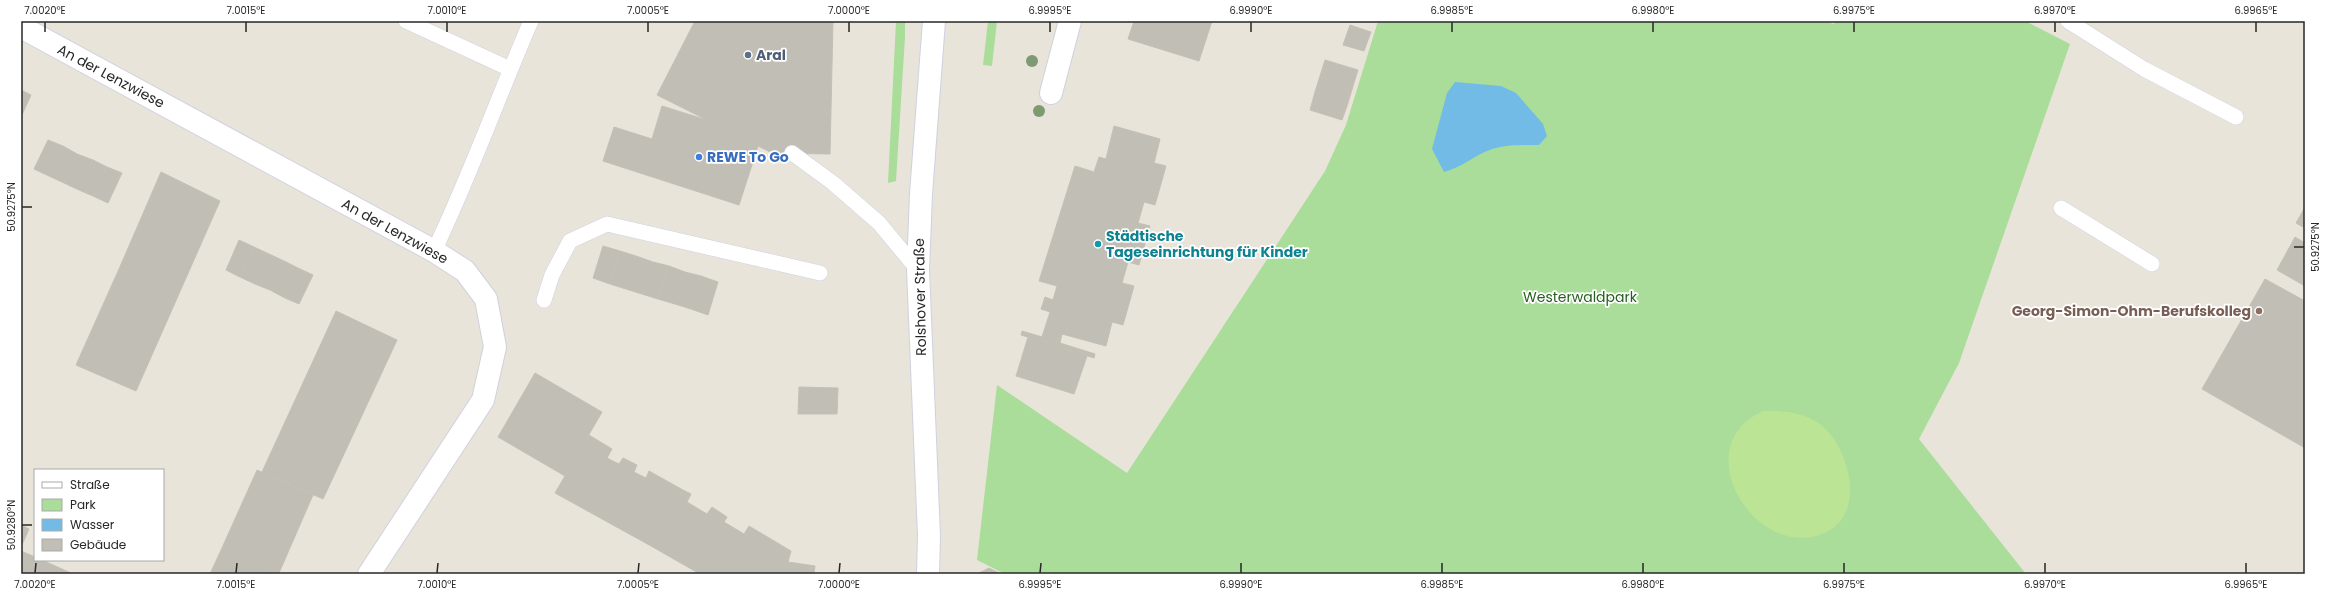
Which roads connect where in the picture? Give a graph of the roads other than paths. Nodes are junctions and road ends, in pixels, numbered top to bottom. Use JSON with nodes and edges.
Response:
{"nodes":[{"id":1,"x":406,"y":21,"type":"edge"},
{"id":2,"x":530,"y":21,"type":"edge"},
{"id":3,"x":934,"y":21,"type":"edge"},
{"id":4,"x":1070,"y":21,"type":"edge"},
{"id":5,"x":2076,"y":23,"type":"edge"},
{"id":6,"x":21,"y":27,"type":"edge"},
{"id":7,"x":510,"y":70,"type":"junction"},
{"id":8,"x":1051,"y":93,"type":"dead end"},
{"id":9,"x":2236,"y":117,"type":"dead end"},
{"id":10,"x":792,"y":153,"type":"dead end"},
{"id":11,"x":2061,"y":208,"type":"dead end"},
{"id":12,"x":434,"y":251,"type":"junction"},
{"id":13,"x":2152,"y":264,"type":"dead end"},
{"id":14,"x":918,"y":270,"type":"junction"},
{"id":15,"x":820,"y":273,"type":"dead end"},
{"id":16,"x":544,"y":300,"type":"dead end"},
{"id":17,"x":369,"y":574,"type":"edge"},
{"id":18,"x":928,"y":574,"type":"edge"}],
"edges":[{"from":1,"to":7,"type":"lane"},
{"from":2,"to":7,"type":"lane"},
{"from":3,"to":14,"type":"street","name":"Rolshover Straße"},
{"from":4,"to":8,"type":"street"},
{"from":5,"to":9,"type":"lane"},
{"from":6,"to":12,"type":"street","name":"An der Lenzwiese"},
{"from":7,"to":12,"type":"lane"},
{"from":10,"to":14,"type":"lane"},
{"from":11,"to":13,"type":"lane"},
{"from":12,"to":17,"type":"street","name":"An der Lenzwiese"},
{"from":14,"to":18,"type":"street","name":"Rolshover Straße"},
{"from":15,"to":16,"type":"lane"}]}
